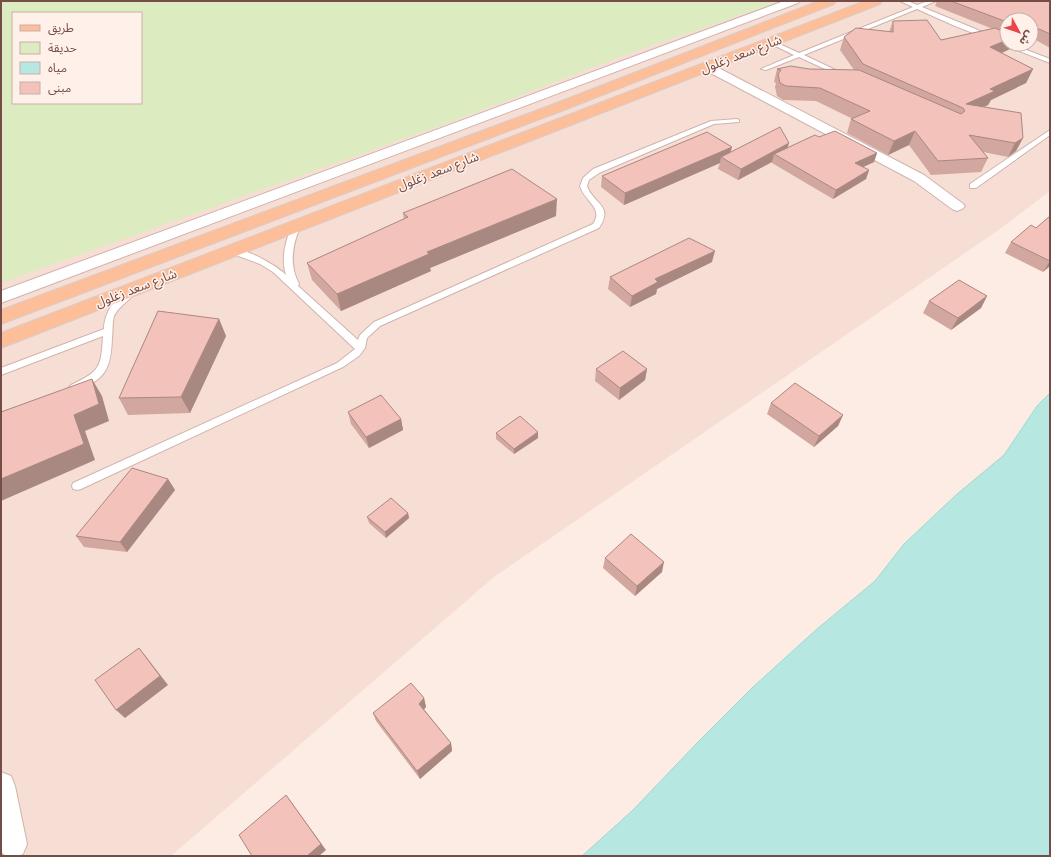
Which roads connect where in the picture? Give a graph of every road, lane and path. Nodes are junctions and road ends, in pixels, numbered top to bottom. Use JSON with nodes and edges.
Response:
{"nodes":[{"id":1,"x":794,"y":1,"type":"edge"},
{"id":2,"x":830,"y":1,"type":"edge"},
{"id":3,"x":876,"y":1,"type":"edge"},
{"id":4,"x":903,"y":1,"type":"edge"},
{"id":5,"x":933,"y":1,"type":"edge"},
{"id":6,"x":918,"y":7,"type":"junction"},
{"id":7,"x":771,"y":42,"type":"junction"},
{"id":8,"x":798,"y":55,"type":"junction"},
{"id":9,"x":1050,"y":62,"type":"edge"},
{"id":10,"x":709,"y":66,"type":"junction"},
{"id":11,"x":764,"y":69,"type":"dead end"},
{"id":12,"x":848,"y":77,"type":"edge"},
{"id":13,"x":559,"y":107,"type":"junction"},
{"id":14,"x":576,"y":118,"type":"junction"},
{"id":15,"x":737,"y":121,"type":"dead end"},
{"id":16,"x":1050,"y":132,"type":"edge"},
{"id":17,"x":315,"y":181,"type":"junction"},
{"id":18,"x":973,"y":186,"type":"dead end"},
{"id":19,"x":327,"y":195,"type":"junction"},
{"id":20,"x":957,"y":206,"type":"dead end"},
{"id":21,"x":296,"y":227,"type":"junction"},
{"id":22,"x":233,"y":250,"type":"junction"},
{"id":23,"x":142,"y":286,"type":"junction"},
{"id":24,"x":298,"y":289,"type":"junction"},
{"id":25,"x":1,"y":297,"type":"edge"},
{"id":26,"x":1,"y":318,"type":"edge"},
{"id":27,"x":108,"y":331,"type":"junction"},
{"id":28,"x":1,"y":341,"type":"edge"},
{"id":29,"x":360,"y":348,"type":"junction"},
{"id":30,"x":1,"y":372,"type":"edge"},
{"id":31,"x":63,"y":391,"type":"edge"},
{"id":32,"x":77,"y":486,"type":"dead end"},
{"id":33,"x":1,"y":786,"type":"edge"},
{"id":34,"x":13,"y":844,"type":"dead end"}],
"edges":[{"from":1,"to":17,"type":"street"},
{"from":2,"to":13,"type":"main road","name":"شارع سعد زغلول"},
{"from":3,"to":7,"type":"main road","name":"شارع سعد زغلول"},
{"from":4,"to":6,"type":"lane"},
{"from":5,"to":6,"type":"lane"},
{"from":6,"to":8,"type":"lane"},
{"from":6,"to":9,"type":"lane"},
{"from":7,"to":8,"type":"lane"},
{"from":7,"to":10,"type":"main road","name":"شارع سعد زغلول"},
{"from":8,"to":11,"type":"lane"},
{"from":8,"to":12,"type":"lane"},
{"from":10,"to":14,"type":"main road","name":"شارع سعد زغلول"},
{"from":10,"to":20,"type":"street"},
{"from":13,"to":14,"type":"main road"},
{"from":13,"to":19,"type":"main road","name":"شارع سعد زغلول"},
{"from":14,"to":21,"type":"main road","name":"شارع سعد زغلول"},
{"from":15,"to":29,"type":"lane"},
{"from":16,"to":18,"type":"lane"},
{"from":17,"to":19,"type":"main road"},
{"from":17,"to":25,"type":"street"},
{"from":19,"to":26,"type":"main road","name":"شارع سعد زغلول"},
{"from":21,"to":22,"type":"main road","name":"شارع سعد زغلول"},
{"from":21,"to":24,"type":"lane"},
{"from":22,"to":23,"type":"main road","name":"شارع سعد زغلول"},
{"from":22,"to":24,"type":"lane"},
{"from":23,"to":27,"type":"lane"},
{"from":23,"to":28,"type":"main road","name":"شارع سعد زغلول"},
{"from":24,"to":29,"type":"lane"},
{"from":27,"to":30,"type":"lane"},
{"from":27,"to":31,"type":"lane"},
{"from":29,"to":32,"type":"lane"},
{"from":33,"to":34,"type":"street"}]}
